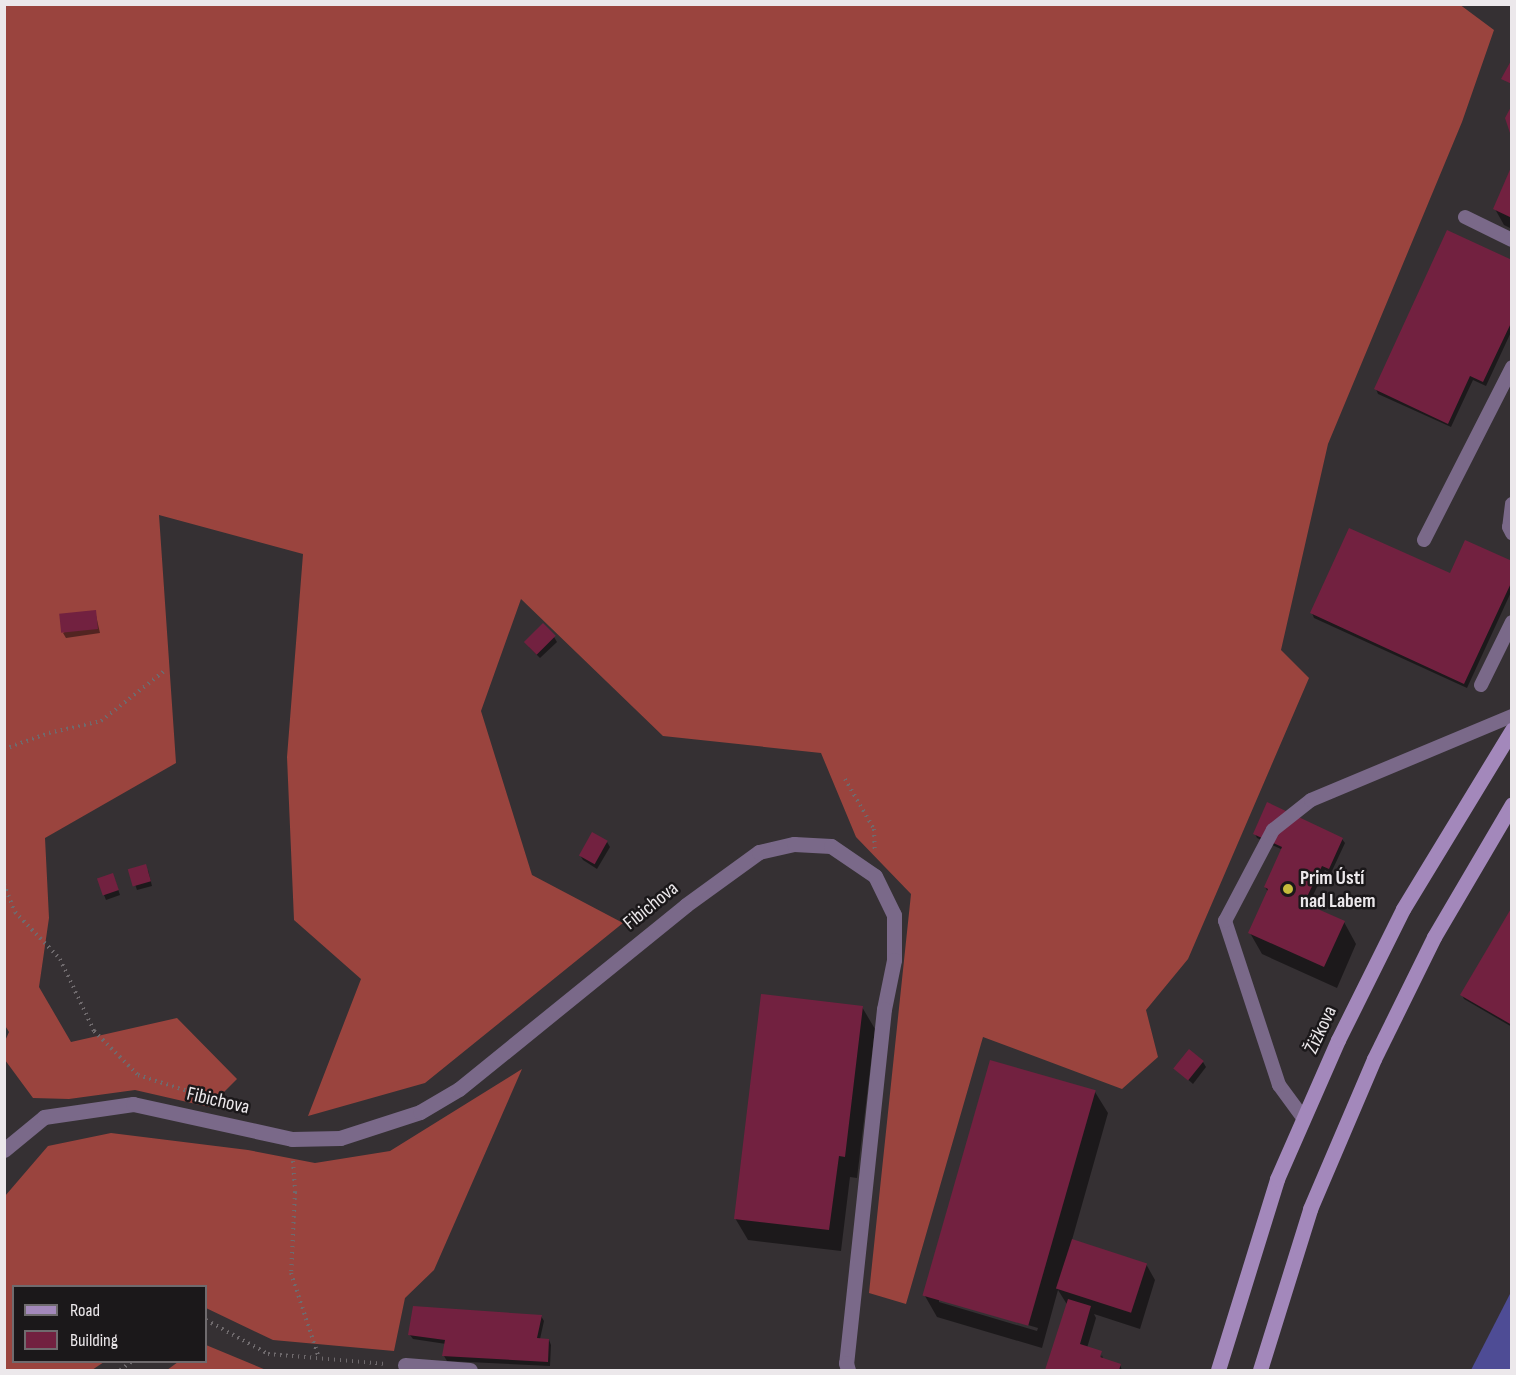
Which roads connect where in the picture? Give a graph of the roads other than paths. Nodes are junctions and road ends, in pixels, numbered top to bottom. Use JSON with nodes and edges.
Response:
{"nodes":[{"id":1,"x":1465,"y":218,"type":"dead end"},
{"id":2,"x":1512,"y":240,"type":"edge"},
{"id":3,"x":1512,"y":367,"type":"edge"},
{"id":4,"x":1505,"y":394,"type":"edge"},
{"id":5,"x":1512,"y":504,"type":"edge"},
{"id":6,"x":1512,"y":533,"type":"edge"},
{"id":7,"x":1424,"y":540,"type":"dead end"},
{"id":8,"x":1512,"y":622,"type":"edge"},
{"id":9,"x":1481,"y":685,"type":"dead end"},
{"id":10,"x":1512,"y":716,"type":"edge"},
{"id":11,"x":1512,"y":730,"type":"edge"},
{"id":12,"x":1512,"y":804,"type":"edge"},
{"id":13,"x":1304,"y":1119,"type":"junction"},
{"id":14,"x":4,"y":1150,"type":"edge"},
{"id":15,"x":405,"y":1365,"type":"road end"},
{"id":16,"x":470,"y":1371,"type":"edge"},
{"id":17,"x":848,"y":1371,"type":"edge"},
{"id":18,"x":1218,"y":1371,"type":"edge"},
{"id":19,"x":1260,"y":1371,"type":"edge"}],
"edges":[{"from":1,"to":2,"type":"lane"},
{"from":3,"to":4,"type":"lane"},
{"from":4,"to":7,"type":"lane"},
{"from":5,"to":6,"type":"lane"},
{"from":8,"to":9,"type":"lane"},
{"from":10,"to":13,"type":"lane"},
{"from":11,"to":13,"type":"main road","name":"Žižkova"},
{"from":12,"to":19,"type":"main road"},
{"from":13,"to":18,"type":"main road","name":"Žižkova"},
{"from":14,"to":17,"type":"street","name":"Fibichova"},
{"from":15,"to":16,"type":"street"}]}
